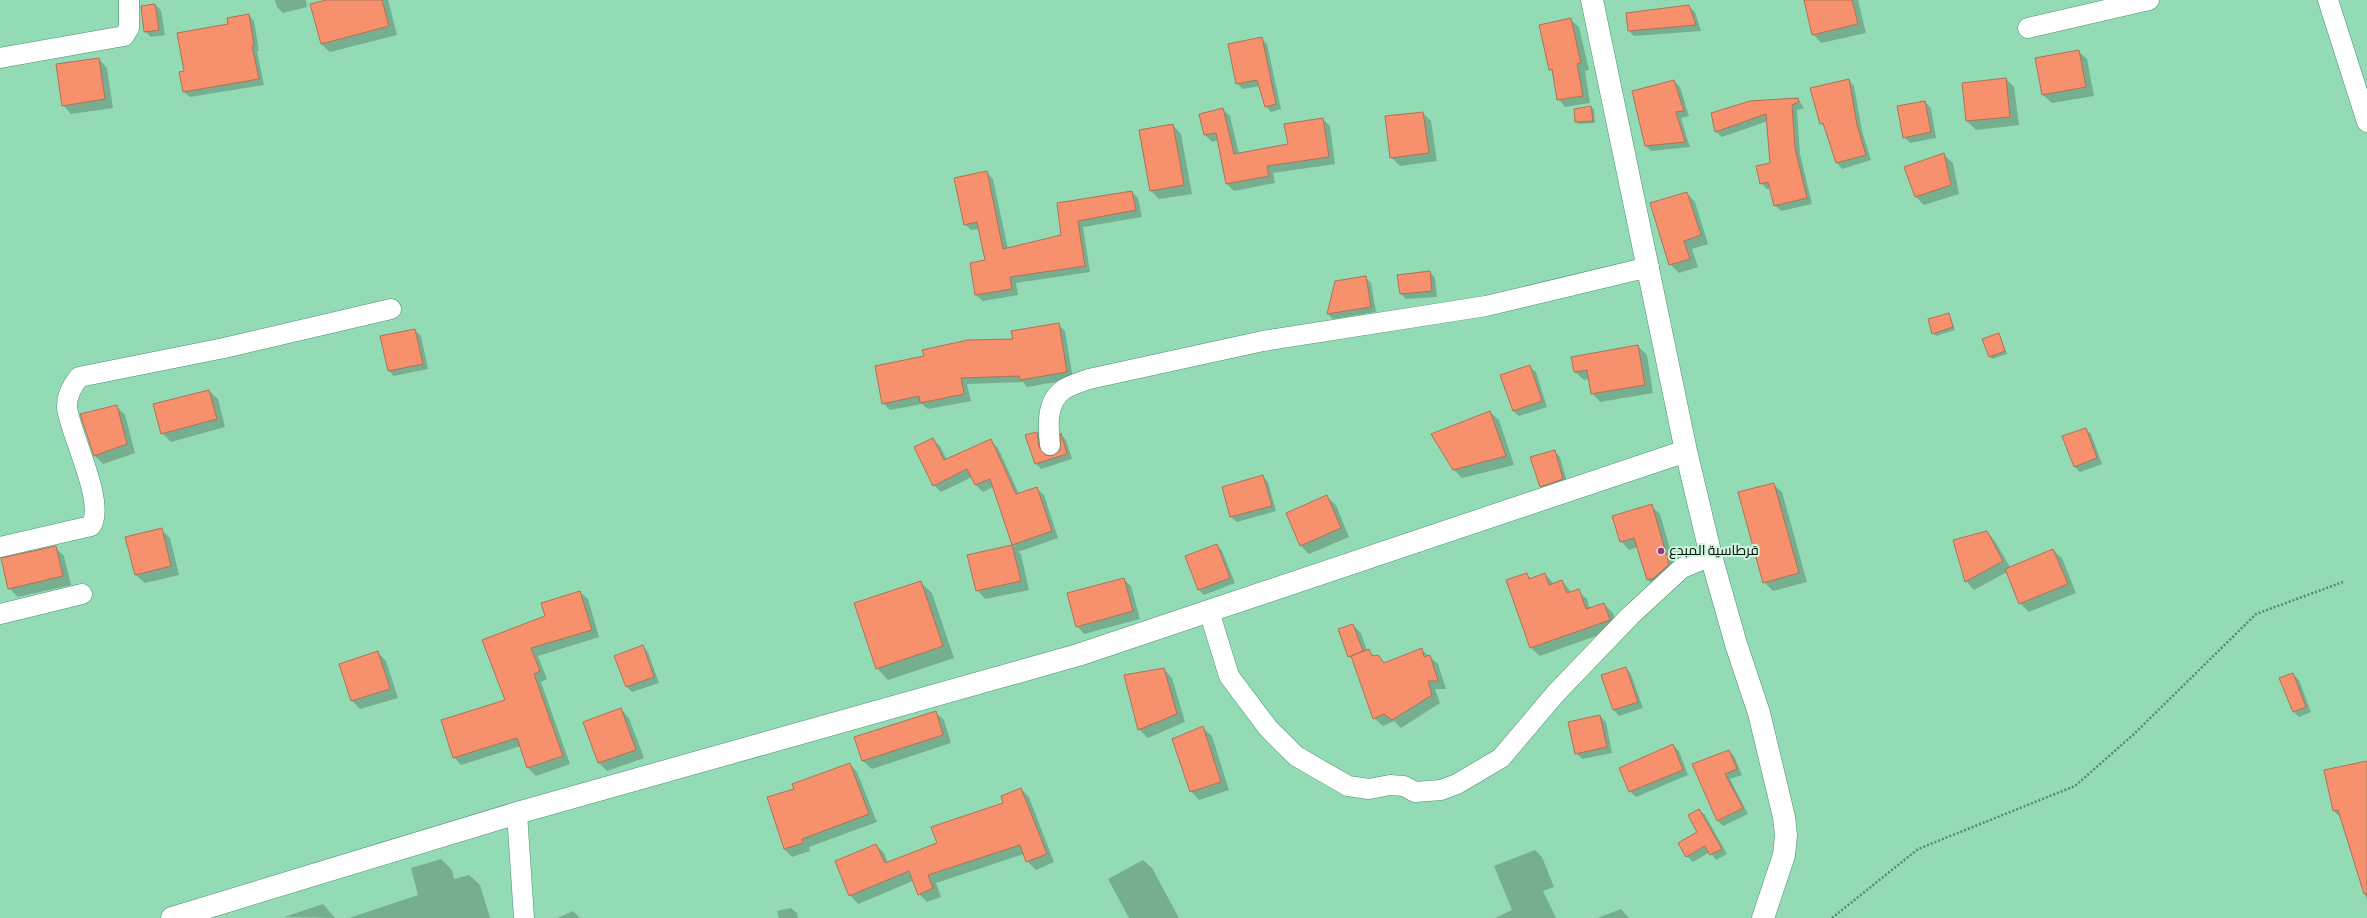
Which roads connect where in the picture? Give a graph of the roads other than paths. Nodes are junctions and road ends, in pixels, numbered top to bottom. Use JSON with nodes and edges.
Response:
{"nodes":[{"id":1,"x":129,"y":0,"type":"edge"},
{"id":2,"x":1592,"y":0,"type":"edge"},
{"id":3,"x":2149,"y":0,"type":"edge"},
{"id":4,"x":2328,"y":0,"type":"edge"},
{"id":5,"x":2028,"y":28,"type":"dead end"},
{"id":6,"x":0,"y":58,"type":"edge"},
{"id":7,"x":2367,"y":122,"type":"edge"},
{"id":8,"x":1648,"y":267,"type":"junction"},
{"id":9,"x":391,"y":309,"type":"dead end"},
{"id":10,"x":1050,"y":445,"type":"dead end"},
{"id":11,"x":1686,"y":451,"type":"junction"},
{"id":12,"x":0,"y":547,"type":"edge"},
{"id":13,"x":1711,"y":556,"type":"junction"},
{"id":14,"x":82,"y":594,"type":"dead end"},
{"id":15,"x":1210,"y":611,"type":"junction"},
{"id":16,"x":0,"y":614,"type":"edge"},
{"id":17,"x":518,"y":814,"type":"junction"},
{"id":18,"x":172,"y":918,"type":"edge"},
{"id":19,"x":524,"y":918,"type":"edge"},
{"id":20,"x":1763,"y":918,"type":"edge"}],
"edges":[{"from":1,"to":6,"type":"street"},
{"from":2,"to":8,"type":"street"},
{"from":3,"to":5,"type":"street"},
{"from":4,"to":7,"type":"street"},
{"from":8,"to":10,"type":"street"},
{"from":8,"to":11,"type":"street"},
{"from":9,"to":12,"type":"street"},
{"from":11,"to":13,"type":"street"},
{"from":11,"to":15,"type":"street"},
{"from":13,"to":15,"type":"street"},
{"from":13,"to":20,"type":"street"},
{"from":14,"to":16,"type":"street"},
{"from":15,"to":17,"type":"street"},
{"from":17,"to":18,"type":"street"},
{"from":17,"to":19,"type":"street"}]}
